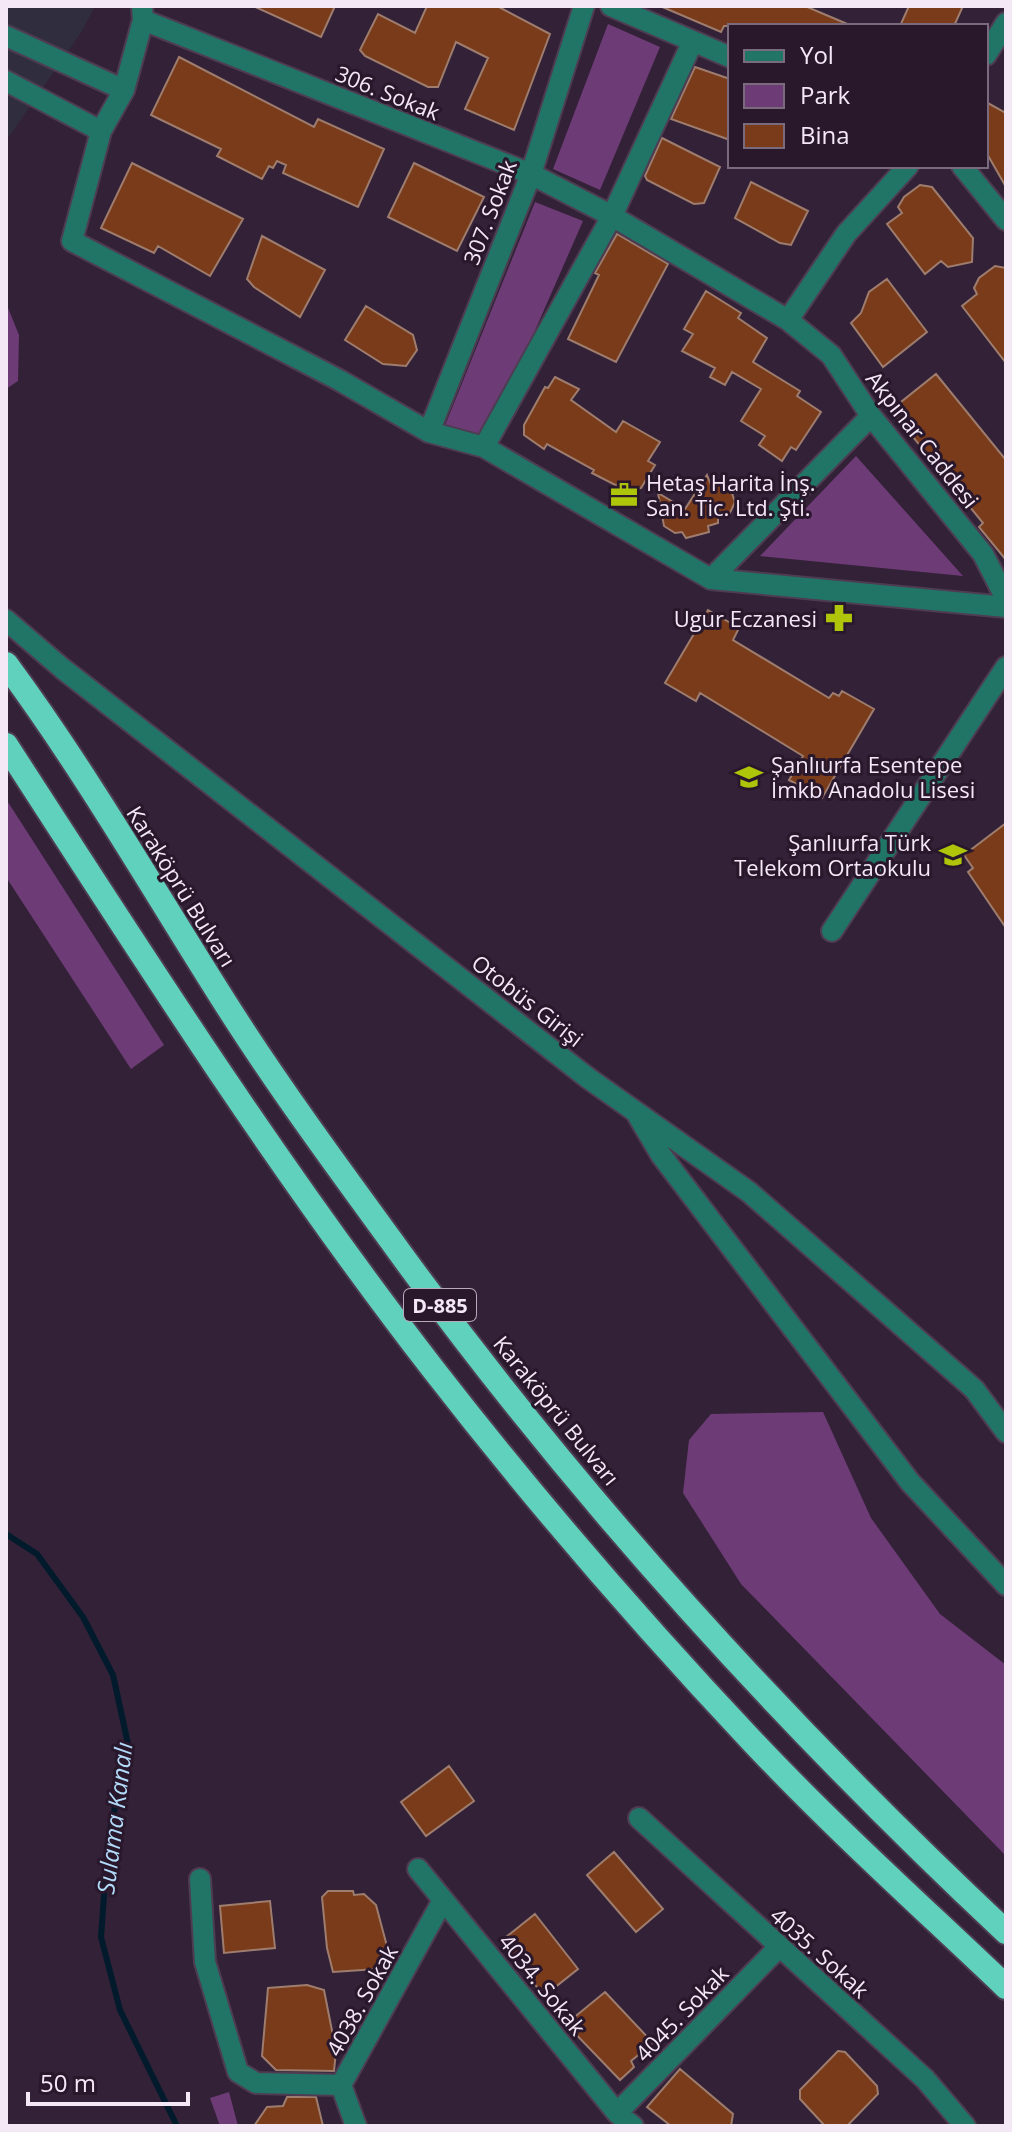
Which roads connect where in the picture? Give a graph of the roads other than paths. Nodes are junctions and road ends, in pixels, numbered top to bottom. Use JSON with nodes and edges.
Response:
{"nodes":[{"id":1,"x":161,"y":6,"type":"edge"},
{"id":2,"x":584,"y":6,"type":"edge"},
{"id":3,"x":611,"y":6,"type":"edge"},
{"id":4,"x":142,"y":13,"type":"edge"},
{"id":5,"x":1006,"y":23,"type":"edge"},
{"id":6,"x":6,"y":36,"type":"edge"},
{"id":7,"x":692,"y":43,"type":"junction"},
{"id":8,"x":988,"y":52,"type":"edge"},
{"id":9,"x":728,"y":56,"type":"edge"},
{"id":10,"x":6,"y":81,"type":"edge"},
{"id":11,"x":124,"y":90,"type":"junction"},
{"id":12,"x":101,"y":131,"type":"junction"},
{"id":13,"x":906,"y":168,"type":"edge"},
{"id":14,"x":964,"y":168,"type":"edge"},
{"id":15,"x":531,"y":174,"type":"junction"},
{"id":16,"x":612,"y":216,"type":"junction"},
{"id":17,"x":1006,"y":220,"type":"edge"},
{"id":18,"x":788,"y":320,"type":"junction"},
{"id":19,"x":871,"y":416,"type":"junction"},
{"id":20,"x":429,"y":432,"type":"junction"},
{"id":21,"x":484,"y":447,"type":"junction"},
{"id":22,"x":711,"y":579,"type":"junction"},
{"id":23,"x":1006,"y":599,"type":"edge"},
{"id":24,"x":1006,"y":607,"type":"edge"},
{"id":25,"x":6,"y":620,"type":"edge"},
{"id":26,"x":6,"y":664,"type":"edge"},
{"id":27,"x":1006,"y":667,"type":"edge"},
{"id":28,"x":6,"y":745,"type":"edge"},
{"id":29,"x":832,"y":931,"type":"dead end"},
{"id":30,"x":634,"y":1109,"type":"junction"},
{"id":31,"x":1006,"y":1432,"type":"edge"},
{"id":32,"x":1006,"y":1585,"type":"edge"},
{"id":33,"x":639,"y":1818,"type":"dead end"},
{"id":34,"x":418,"y":1869,"type":"dead end"},
{"id":35,"x":200,"y":1879,"type":"dead end"},
{"id":36,"x":954,"y":1883,"type":"junction"},
{"id":37,"x":443,"y":1900,"type":"junction"},
{"id":38,"x":924,"y":1908,"type":"junction"},
{"id":39,"x":1006,"y":1921,"type":"edge"},
{"id":40,"x":1006,"y":1932,"type":"edge"},
{"id":41,"x":779,"y":1947,"type":"junction"},
{"id":42,"x":1006,"y":1987,"type":"edge"},
{"id":43,"x":1006,"y":2005,"type":"edge"},
{"id":44,"x":341,"y":2085,"type":"junction"},
{"id":45,"x":625,"y":2119,"type":"edge"},
{"id":46,"x":356,"y":2126,"type":"edge"},
{"id":47,"x":965,"y":2126,"type":"edge"}],
"edges":[{"from":1,"to":4,"type":"street"},
{"from":2,"to":15,"type":"street","name":"307. Sokak"},
{"from":3,"to":7,"type":"street"},
{"from":4,"to":11,"type":"street"},
{"from":4,"to":15,"type":"street","name":"306. Sokak"},
{"from":5,"to":8,"type":"street"},
{"from":6,"to":11,"type":"street"},
{"from":7,"to":9,"type":"street"},
{"from":7,"to":16,"type":"street"},
{"from":10,"to":12,"type":"street"},
{"from":11,"to":12,"type":"street"},
{"from":12,"to":20,"type":"street"},
{"from":13,"to":18,"type":"street"},
{"from":14,"to":17,"type":"street"},
{"from":15,"to":16,"type":"street","name":"306. Sokak"},
{"from":15,"to":20,"type":"street","name":"307. Sokak"},
{"from":16,"to":18,"type":"street","name":"306. Sokak"},
{"from":16,"to":21,"type":"street"},
{"from":18,"to":19,"type":"street","name":"Akpınar Caddesi"},
{"from":19,"to":22,"type":"street"},
{"from":19,"to":23,"type":"street","name":"Akpınar Caddesi"},
{"from":20,"to":21,"type":"street"},
{"from":21,"to":22,"type":"street"},
{"from":22,"to":24,"type":"street"},
{"from":25,"to":30,"type":"street","name":"Otobüs Girişi"},
{"from":26,"to":36,"type":"highway","name":"Karaköprü Bulvarı","number":"D-885"},
{"from":27,"to":29,"type":"street"},
{"from":28,"to":38,"type":"highway","number":"D-885"},
{"from":30,"to":31,"type":"street","name":"Otobüs Girişi"},
{"from":30,"to":32,"type":"street"},
{"from":33,"to":41,"type":"street","name":"4035. Sokak"},
{"from":34,"to":37,"type":"street","name":"4034. Sokak"},
{"from":35,"to":44,"type":"street"},
{"from":36,"to":39,"type":"highway","number":"D-885"},
{"from":36,"to":40,"type":"highway","name":"Karaköprü Bulvarı"},
{"from":37,"to":44,"type":"street","name":"4038. Sokak"},
{"from":37,"to":45,"type":"street","name":"4034. Sokak"},
{"from":38,"to":42,"type":"highway"},
{"from":38,"to":43,"type":"highway","number":"D-885"},
{"from":41,"to":45,"type":"street","name":"4045. Sokak"},
{"from":41,"to":47,"type":"street","name":"4035. Sokak"},
{"from":44,"to":46,"type":"street","name":"4038. Sokak"}]}
